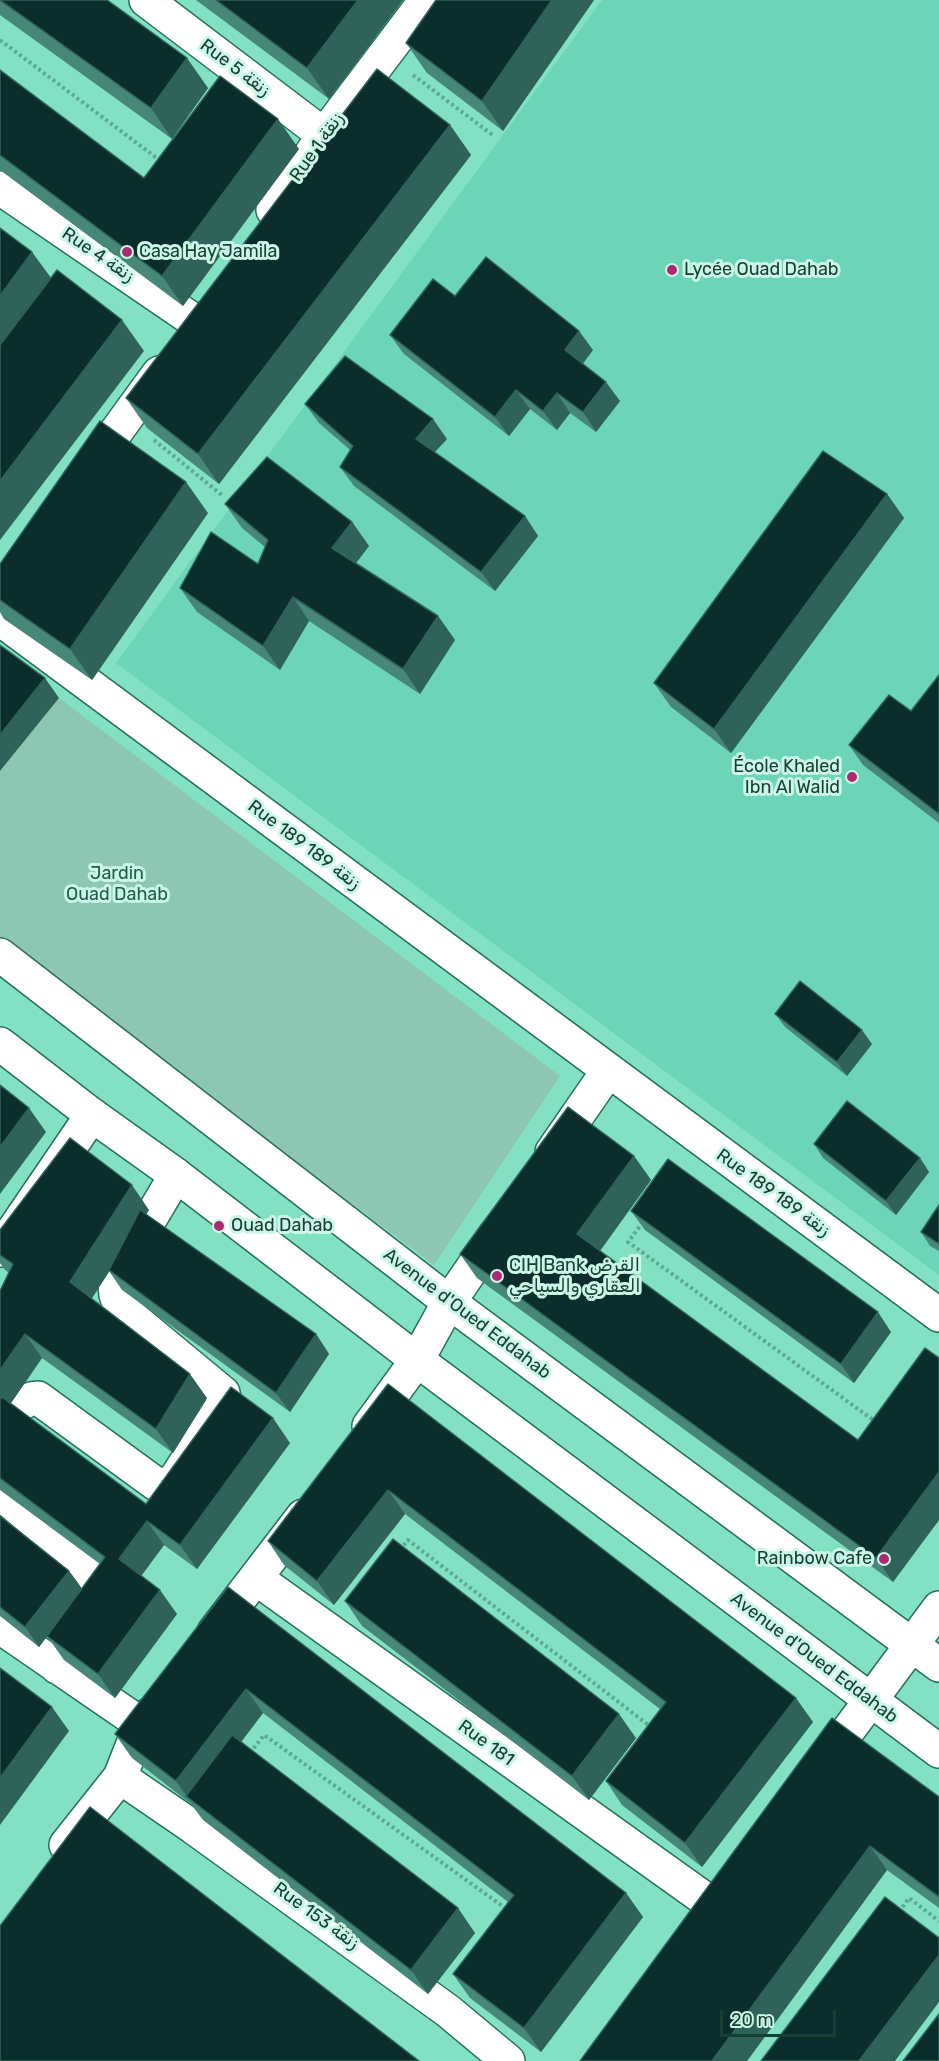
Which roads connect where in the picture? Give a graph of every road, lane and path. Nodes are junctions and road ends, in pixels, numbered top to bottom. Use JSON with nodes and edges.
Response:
{"nodes":[{"id":1,"x":146,"y":0,"type":"edge"},
{"id":2,"x":426,"y":0,"type":"edge"},
{"id":3,"x":0,"y":40,"type":"edge"},
{"id":4,"x":385,"y":54,"type":"junction"},
{"id":5,"x":324,"y":135,"type":"junction"},
{"id":6,"x":494,"y":136,"type":"dead end"},
{"id":7,"x":168,"y":167,"type":"edge"},
{"id":8,"x":1,"y":191,"type":"edge"},
{"id":9,"x":256,"y":234,"type":"edge"},
{"id":10,"x":127,"y":418,"type":"junction"},
{"id":11,"x":70,"y":494,"type":"edge"},
{"id":12,"x":223,"y":496,"type":"dead end"},
{"id":13,"x":0,"y":619,"type":"edge"},
{"id":14,"x":0,"y":956,"type":"edge"},
{"id":15,"x":0,"y":1044,"type":"edge"},
{"id":16,"x":608,"y":1071,"type":"junction"},
{"id":17,"x":92,"y":1115,"type":"junction"},
{"id":18,"x":176,"y":1175,"type":"junction"},
{"id":19,"x":535,"y":1177,"type":"edge"},
{"id":20,"x":515,"y":1206,"type":"edge"},
{"id":21,"x":646,"y":1217,"type":"edge"},
{"id":22,"x":0,"y":1250,"type":"edge"},
{"id":23,"x":449,"y":1302,"type":"junction"},
{"id":24,"x":939,"y":1315,"type":"edge"},
{"id":25,"x":417,"y":1360,"type":"junction"},
{"id":26,"x":883,"y":1427,"type":"edge"},
{"id":27,"x":0,"y":1430,"type":"edge"},
{"id":28,"x":354,"y":1446,"type":"edge"},
{"id":29,"x":0,"y":1493,"type":"edge"},
{"id":30,"x":320,"y":1493,"type":"edge"},
{"id":31,"x":394,"y":1556,"type":"edge"},
{"id":32,"x":257,"y":1579,"type":"junction"},
{"id":33,"x":939,"y":1608,"type":"edge"},
{"id":34,"x":0,"y":1627,"type":"edge"},
{"id":35,"x":912,"y":1645,"type":"junction"},
{"id":36,"x":199,"y":1652,"type":"edge"},
{"id":37,"x":939,"y":1665,"type":"edge"},
{"id":38,"x":57,"y":1667,"type":"junction"},
{"id":39,"x":170,"y":1688,"type":"edge"},
{"id":40,"x":871,"y":1701,"type":"junction"},
{"id":41,"x":141,"y":1724,"type":"junction"},
{"id":42,"x":658,"y":1733,"type":"edge"},
{"id":43,"x":939,"y":1751,"type":"edge"},
{"id":44,"x":249,"y":1753,"type":"edge"},
{"id":45,"x":120,"y":1777,"type":"junction"},
{"id":46,"x":800,"y":1794,"type":"edge"},
{"id":47,"x":49,"y":1866,"type":"edge"},
{"id":48,"x":737,"y":1879,"type":"edge"},
{"id":49,"x":511,"y":1912,"type":"edge"},
{"id":50,"x":896,"y":1916,"type":"edge"},
{"id":51,"x":939,"y":1921,"type":"edge"},
{"id":52,"x":507,"y":2061,"type":"edge"}],
"edges":[{"from":1,"to":5,"type":"street","name":"Rue 5 زنقة"},
{"from":2,"to":4,"type":"street","name":"Rue 1 زنقة"},
{"from":3,"to":7,"type":"path"},
{"from":4,"to":5,"type":"street","name":"Rue 1 زنقة"},
{"from":4,"to":6,"type":"path"},
{"from":5,"to":9,"type":"street","name":"Rue 1 زنقة"},
{"from":8,"to":10,"type":"street","name":"Rue 4 زنقة"},
{"from":10,"to":11,"type":"street"},
{"from":10,"to":12,"type":"path"},
{"from":13,"to":16,"type":"street","name":"Rue 189 زنقة 189"},
{"from":14,"to":23,"type":"street","name":"Avenue d'Oued Eddahab"},
{"from":15,"to":17,"type":"street","name":"Avenue d'Oued Eddahab"},
{"from":16,"to":19,"type":"street"},
{"from":16,"to":24,"type":"street","name":"Rue 189 زنقة 189"},
{"from":17,"to":18,"type":"street","name":"Avenue d'Oued Eddahab"},
{"from":17,"to":22,"type":"street"},
{"from":18,"to":25,"type":"street","name":"Avenue d'Oued Eddahab"},
{"from":18,"to":27,"type":"street"},
{"from":20,"to":23,"type":"street"},
{"from":21,"to":26,"type":"path"},
{"from":23,"to":25,"type":"street"},
{"from":23,"to":35,"type":"street","name":"Avenue d'Oued Eddahab"},
{"from":25,"to":28,"type":"street"},
{"from":25,"to":40,"type":"street","name":"Avenue d'Oued Eddahab"},
{"from":29,"to":38,"type":"street"},
{"from":30,"to":32,"type":"street"},
{"from":31,"to":42,"type":"path"},
{"from":32,"to":36,"type":"street"},
{"from":32,"to":48,"type":"street","name":"Rue 181"},
{"from":33,"to":35,"type":"street"},
{"from":34,"to":38,"type":"street"},
{"from":35,"to":37,"type":"street","name":"Avenue d'Oued Eddahab"},
{"from":35,"to":40,"type":"street"},
{"from":38,"to":41,"type":"street"},
{"from":39,"to":41,"type":"street"},
{"from":40,"to":43,"type":"street","name":"Avenue d'Oued Eddahab"},
{"from":40,"to":46,"type":"street"},
{"from":41,"to":45,"type":"street"},
{"from":44,"to":49,"type":"path"},
{"from":45,"to":47,"type":"street"},
{"from":45,"to":52,"type":"street","name":"Rue 153 زنقة"},
{"from":50,"to":51,"type":"path"}]}
